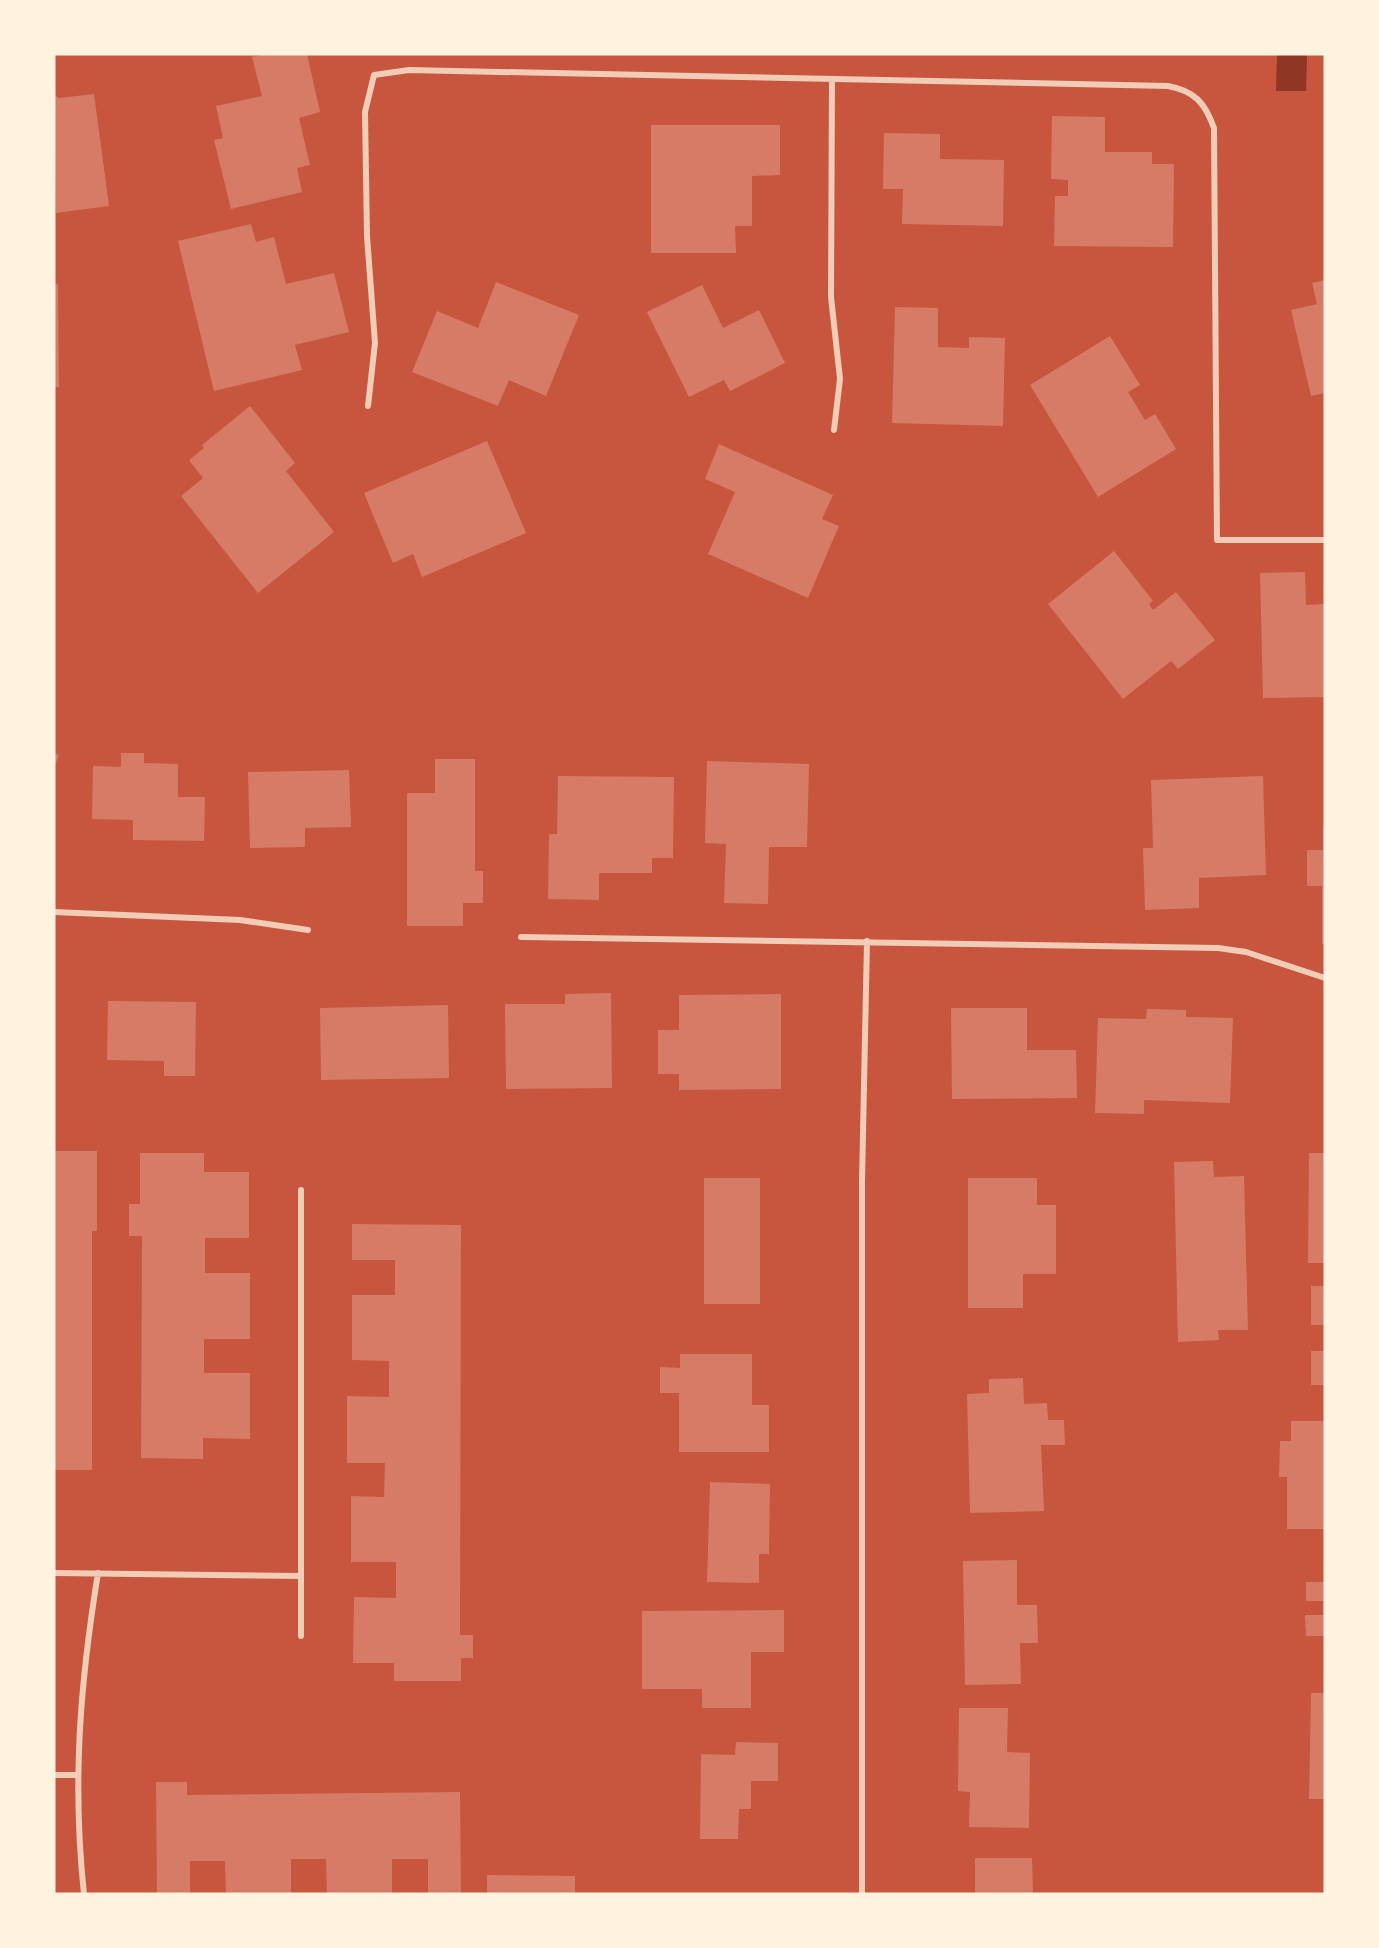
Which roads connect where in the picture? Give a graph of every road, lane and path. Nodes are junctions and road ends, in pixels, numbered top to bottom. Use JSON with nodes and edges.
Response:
{"nodes":[{"id":1,"x":832,"y":80,"type":"junction"},
{"id":2,"x":368,"y":406,"type":"dead end"},
{"id":3,"x":834,"y":430,"type":"dead end"},
{"id":4,"x":1325,"y":540,"type":"edge"},
{"id":5,"x":54,"y":912,"type":"edge"},
{"id":6,"x":308,"y":930,"type":"dead end"},
{"id":7,"x":521,"y":937,"type":"dead end"},
{"id":8,"x":867,"y":941,"type":"junction"},
{"id":9,"x":1325,"y":978,"type":"edge"},
{"id":10,"x":301,"y":1190,"type":"dead end"},
{"id":11,"x":54,"y":1573,"type":"edge"},
{"id":12,"x":99,"y":1573,"type":"junction"},
{"id":13,"x":301,"y":1576,"type":"junction"},
{"id":14,"x":301,"y":1636,"type":"dead end"},
{"id":15,"x":54,"y":1775,"type":"edge"},
{"id":16,"x":77,"y":1775,"type":"junction"},
{"id":17,"x":84,"y":1894,"type":"edge"},
{"id":18,"x":862,"y":1894,"type":"edge"}],
"edges":[{"from":1,"to":2,"type":"street"},
{"from":1,"to":3,"type":"street"},
{"from":1,"to":4,"type":"street"},
{"from":5,"to":6,"type":"street"},
{"from":7,"to":8,"type":"street"},
{"from":8,"to":9,"type":"street"},
{"from":8,"to":18,"type":"street"},
{"from":10,"to":13,"type":"street"},
{"from":11,"to":12,"type":"street"},
{"from":12,"to":13,"type":"street"},
{"from":12,"to":16,"type":"street"},
{"from":13,"to":14,"type":"street"},
{"from":15,"to":16,"type":"street"},
{"from":16,"to":17,"type":"street"}]}
